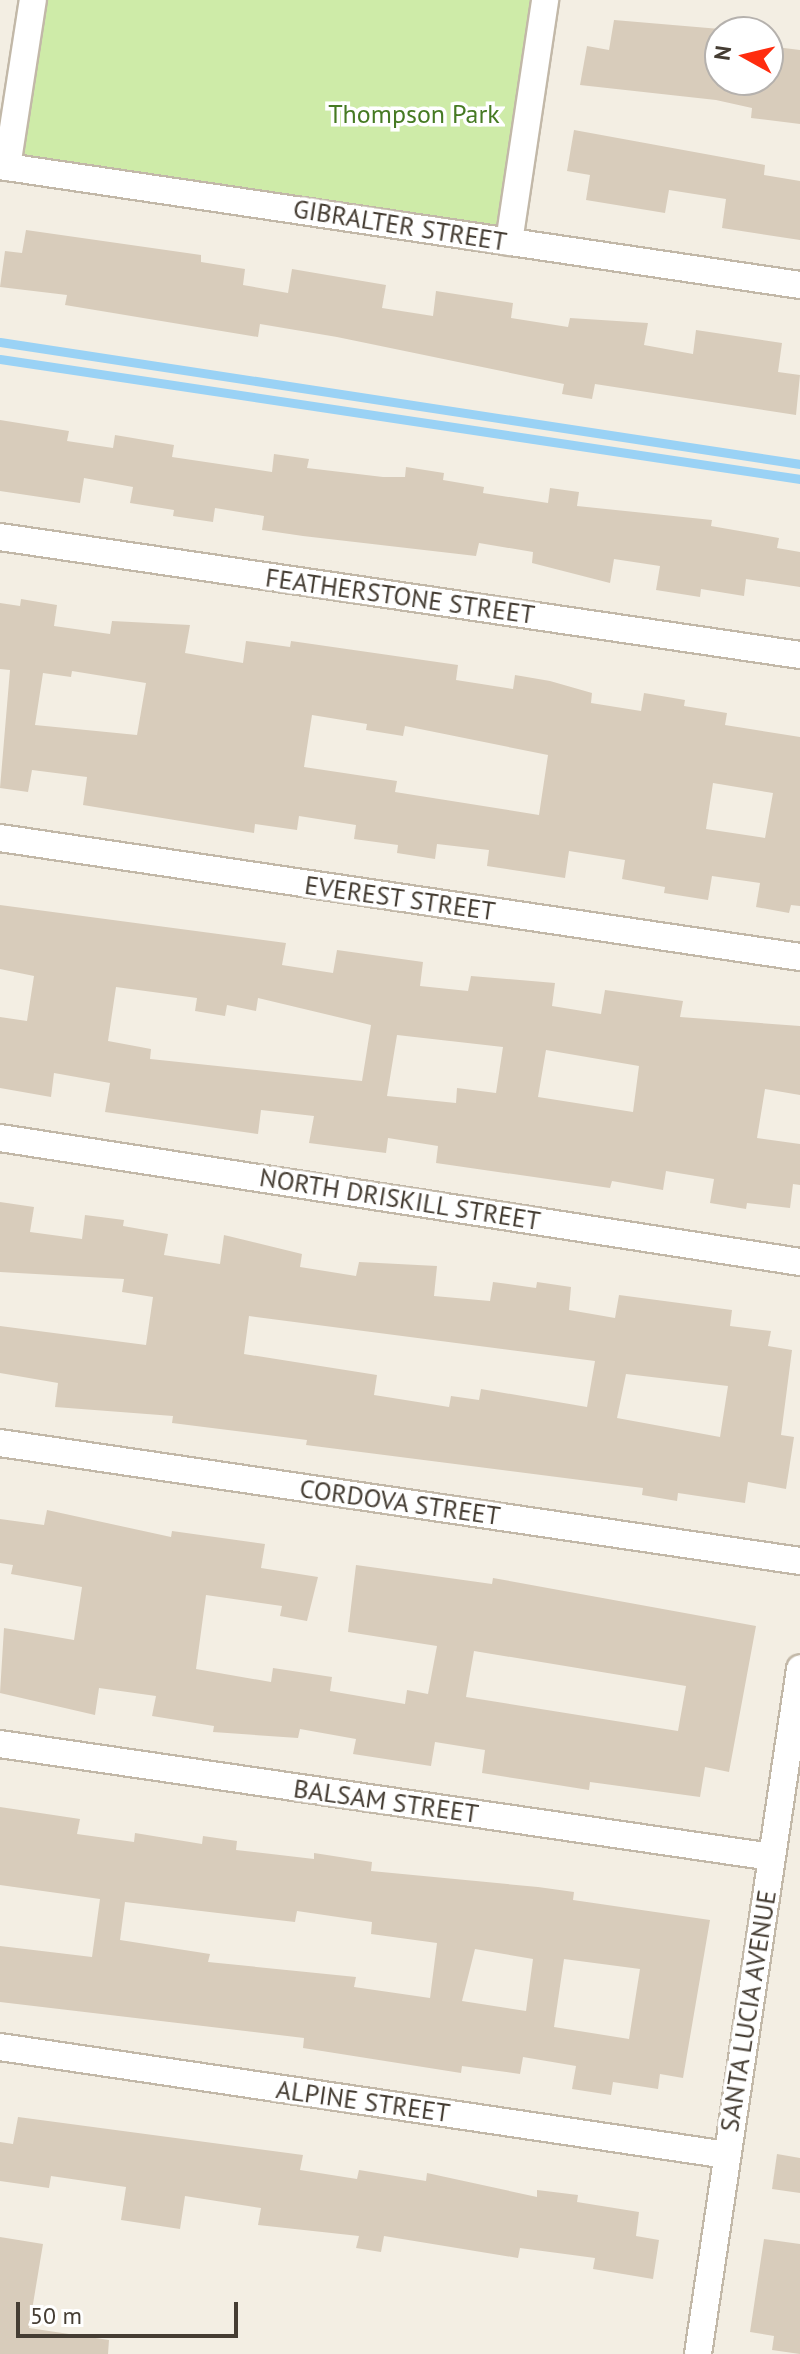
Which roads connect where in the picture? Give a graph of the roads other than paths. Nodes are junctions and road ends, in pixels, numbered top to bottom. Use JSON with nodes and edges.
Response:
{"nodes":[{"id":1,"x":33,"y":0,"type":"edge"},
{"id":2,"x":545,"y":0,"type":"edge"},
{"id":3,"x":4,"y":166,"type":"edge"},
{"id":4,"x":509,"y":242,"type":"junction"},
{"id":5,"x":800,"y":285,"type":"edge"},
{"id":6,"x":0,"y":537,"type":"edge"},
{"id":7,"x":800,"y":655,"type":"edge"},
{"id":8,"x":0,"y":838,"type":"edge"},
{"id":9,"x":800,"y":957,"type":"edge"},
{"id":10,"x":0,"y":1138,"type":"edge"},
{"id":11,"x":800,"y":1262,"type":"edge"},
{"id":12,"x":0,"y":1443,"type":"edge"},
{"id":13,"x":800,"y":1561,"type":"edge"},
{"id":14,"x":800,"y":1669,"type":"edge"},
{"id":15,"x":0,"y":1744,"type":"edge"},
{"id":16,"x":772,"y":1857,"type":"junction"},
{"id":17,"x":0,"y":2047,"type":"edge"},
{"id":18,"x":727,"y":2155,"type":"junction"},
{"id":19,"x":698,"y":2354,"type":"edge"}],
"edges":[{"from":1,"to":3,"type":"street"},
{"from":2,"to":4,"type":"street"},
{"from":3,"to":4,"type":"street","name":"GIBRALTER STREET"},
{"from":4,"to":5,"type":"street","name":"GIBRALTER STREET"},
{"from":6,"to":7,"type":"street","name":"FEATHERSTONE STREET"},
{"from":8,"to":9,"type":"street","name":"EVEREST STREET"},
{"from":10,"to":11,"type":"street","name":"NORTH DRISKILL STREET"},
{"from":12,"to":13,"type":"street","name":"CORDOVA STREET"},
{"from":14,"to":16,"type":"street","name":"SANTA LUCIA AVENUE"},
{"from":15,"to":16,"type":"street","name":"BALSAM STREET"},
{"from":16,"to":18,"type":"street","name":"SANTA LUCIA AVENUE"},
{"from":17,"to":18,"type":"street","name":"ALPINE STREET"},
{"from":18,"to":19,"type":"street","name":"SANTA LUCIA AVENUE"}]}
